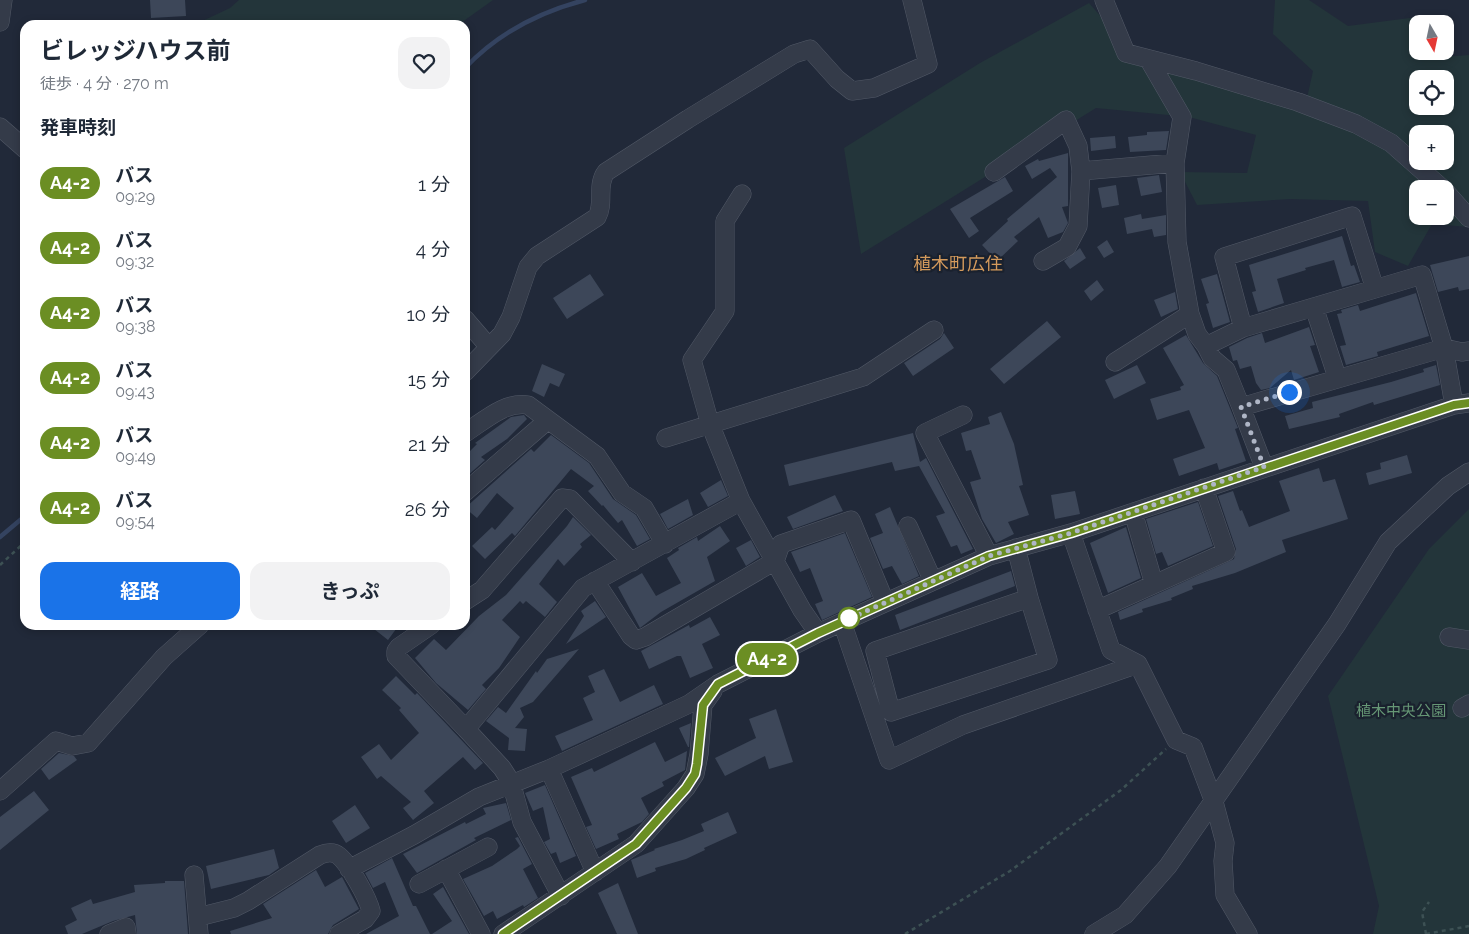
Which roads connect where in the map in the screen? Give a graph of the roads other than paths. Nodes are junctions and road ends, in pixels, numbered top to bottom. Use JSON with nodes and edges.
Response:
{"nodes":[{"id":1,"x":3,"y":0,"type":"edge"},
{"id":2,"x":912,"y":0,"type":"edge"},
{"id":3,"x":1104,"y":0,"type":"edge"},
{"id":4,"x":0,"y":22,"type":"edge"},
{"id":5,"x":1149,"y":60,"type":"junction"},
{"id":6,"x":0,"y":127,"type":"edge"},
{"id":7,"x":20,"y":145,"type":"edge"},
{"id":8,"x":1175,"y":163,"type":"junction"},
{"id":9,"x":1081,"y":171,"type":"junction"},
{"id":10,"x":994,"y":172,"type":"dead end"},
{"id":11,"x":1433,"y":180,"type":"edge"},
{"id":12,"x":742,"y":194,"type":"dead end"},
{"id":13,"x":1454,"y":201,"type":"edge"},
{"id":14,"x":1469,"y":218,"type":"edge"},
{"id":15,"x":1043,"y":261,"type":"dead end"},
{"id":16,"x":1375,"y":289,"type":"junction"},
{"id":17,"x":1314,"y":307,"type":"junction"},
{"id":18,"x":1190,"y":314,"type":"junction"},
{"id":19,"x":470,"y":325,"type":"edge"},
{"id":20,"x":1242,"y":328,"type":"junction"},
{"id":21,"x":934,"y":330,"type":"dead end"},
{"id":22,"x":1206,"y":346,"type":"junction"},
{"id":23,"x":489,"y":347,"type":"junction"},
{"id":24,"x":1444,"y":348,"type":"junction"},
{"id":25,"x":1469,"y":351,"type":"edge"},
{"id":26,"x":1116,"y":362,"type":"dead end"},
{"id":27,"x":470,"y":367,"type":"edge"},
{"id":28,"x":1337,"y":377,"type":"junction"},
{"id":29,"x":1461,"y":404,"type":"edge"},
{"id":30,"x":1241,"y":407,"type":"junction"},
{"id":31,"x":963,"y":415,"type":"dead end"},
{"id":32,"x":548,"y":420,"type":"junction"},
{"id":33,"x":710,"y":424,"type":"junction"},
{"id":34,"x":470,"y":430,"type":"edge"},
{"id":35,"x":666,"y":438,"type":"dead end"},
{"id":36,"x":1264,"y":467,"type":"junction"},
{"id":37,"x":1469,"y":472,"type":"edge"},
{"id":38,"x":470,"y":488,"type":"edge"},
{"id":39,"x":1204,"y":488,"type":"junction"},
{"id":40,"x":741,"y":501,"type":"junction"},
{"id":41,"x":1133,"y":512,"type":"junction"},
{"id":42,"x":908,"y":526,"type":"dead end"},
{"id":43,"x":1071,"y":533,"type":"junction"},
{"id":44,"x":665,"y":544,"type":"junction"},
{"id":45,"x":1016,"y":548,"type":"junction"},
{"id":46,"x":989,"y":556,"type":"junction"},
{"id":47,"x":775,"y":561,"type":"junction"},
{"id":48,"x":632,"y":562,"type":"junction"},
{"id":49,"x":595,"y":581,"type":"junction"},
{"id":50,"x":933,"y":581,"type":"junction"},
{"id":51,"x":1154,"y":584,"type":"junction"},
{"id":52,"x":470,"y":598,"type":"edge"},
{"id":53,"x":1029,"y":598,"type":"junction"},
{"id":54,"x":885,"y":602,"type":"junction"},
{"id":55,"x":1097,"y":610,"type":"junction"},
{"id":56,"x":842,"y":622,"type":"junction"},
{"id":57,"x":194,"y":630,"type":"edge"},
{"id":58,"x":423,"y":630,"type":"edge"},
{"id":59,"x":818,"y":633,"type":"junction"},
{"id":60,"x":1449,"y":638,"type":"dead end"},
{"id":61,"x":1469,"y":640,"type":"edge"},
{"id":62,"x":1138,"y":664,"type":"junction"},
{"id":63,"x":718,"y":684,"type":"junction"},
{"id":64,"x":466,"y":729,"type":"junction"},
{"id":65,"x":549,"y":768,"type":"junction"},
{"id":66,"x":511,"y":782,"type":"junction"},
{"id":67,"x":0,"y":791,"type":"edge"},
{"id":68,"x":1214,"y":802,"type":"junction"},
{"id":69,"x":488,"y":847,"type":"dead end"},
{"id":70,"x":348,"y":869,"type":"junction"},
{"id":71,"x":446,"y":869,"type":"junction"},
{"id":72,"x":595,"y":872,"type":"junction"},
{"id":73,"x":194,"y":875,"type":"dead end"},
{"id":74,"x":419,"y":884,"type":"dead end"},
{"id":75,"x":561,"y":896,"type":"junction"},
{"id":76,"x":198,"y":925,"type":"edge"},
{"id":77,"x":109,"y":934,"type":"edge"},
{"id":78,"x":127,"y":934,"type":"edge"},
{"id":79,"x":339,"y":934,"type":"edge"},
{"id":80,"x":481,"y":934,"type":"edge"},
{"id":81,"x":503,"y":934,"type":"edge"},
{"id":82,"x":1094,"y":934,"type":"edge"},
{"id":83,"x":1248,"y":934,"type":"edge"}],
"edges":[{"from":1,"to":4,"type":"street"},
{"from":2,"to":23,"type":"street"},
{"from":3,"to":5,"type":"street"},
{"from":5,"to":8,"type":"street"},
{"from":5,"to":11,"type":"street"},
{"from":6,"to":7,"type":"street"},
{"from":8,"to":9,"type":"street"},
{"from":8,"to":18,"type":"street"},
{"from":9,"to":10,"type":"street"},
{"from":9,"to":15,"type":"street"},
{"from":12,"to":33,"type":"street"},
{"from":13,"to":14,"type":"street"},
{"from":16,"to":17,"type":"street"},
{"from":16,"to":20,"type":"street"},
{"from":16,"to":24,"type":"street"},
{"from":17,"to":20,"type":"street"},
{"from":17,"to":28,"type":"street"},
{"from":18,"to":22,"type":"street"},
{"from":18,"to":26,"type":"street"},
{"from":19,"to":23,"type":"street"},
{"from":20,"to":22,"type":"street"},
{"from":21,"to":33,"type":"street"},
{"from":22,"to":30,"type":"street"},
{"from":23,"to":27,"type":"street"},
{"from":24,"to":25,"type":"street"},
{"from":24,"to":28,"type":"street"},
{"from":24,"to":29,"type":"street"},
{"from":28,"to":30,"type":"street"},
{"from":29,"to":36,"type":"street"},
{"from":30,"to":36,"type":"street"},
{"from":31,"to":46,"type":"street"},
{"from":32,"to":34,"type":"street"},
{"from":32,"to":38,"type":"street"},
{"from":32,"to":44,"type":"street"},
{"from":33,"to":35,"type":"street"},
{"from":33,"to":40,"type":"street"},
{"from":36,"to":39,"type":"street"},
{"from":37,"to":68,"type":"street"},
{"from":39,"to":41,"type":"street"},
{"from":39,"to":51,"type":"street"},
{"from":40,"to":44,"type":"street"},
{"from":40,"to":47,"type":"street"},
{"from":41,"to":43,"type":"street"},
{"from":41,"to":51,"type":"street"},
{"from":42,"to":50,"type":"street"},
{"from":43,"to":45,"type":"street"},
{"from":43,"to":55,"type":"street"},
{"from":44,"to":48,"type":"street"},
{"from":45,"to":46,"type":"street"},
{"from":45,"to":53,"type":"street"},
{"from":46,"to":50,"type":"street"},
{"from":47,"to":49,"type":"street"},
{"from":47,"to":54,"type":"street"},
{"from":47,"to":59,"type":"street"},
{"from":48,"to":49,"type":"street"},
{"from":48,"to":52,"type":"street"},
{"from":49,"to":64,"type":"street"},
{"from":50,"to":54,"type":"street"},
{"from":51,"to":55,"type":"street"},
{"from":53,"to":53,"type":"street"},
{"from":54,"to":56,"type":"street"},
{"from":55,"to":62,"type":"street"},
{"from":56,"to":59,"type":"street"},
{"from":56,"to":62,"type":"street"},
{"from":57,"to":67,"type":"street"},
{"from":58,"to":64,"type":"street"},
{"from":59,"to":63,"type":"street"},
{"from":60,"to":61,"type":"street"},
{"from":62,"to":68,"type":"street"},
{"from":63,"to":65,"type":"street"},
{"from":63,"to":72,"type":"street"},
{"from":64,"to":66,"type":"street"},
{"from":65,"to":66,"type":"street"},
{"from":65,"to":72,"type":"street"},
{"from":66,"to":70,"type":"street"},
{"from":66,"to":75,"type":"street"},
{"from":68,"to":82,"type":"street"},
{"from":68,"to":83,"type":"street"},
{"from":69,"to":71,"type":"street"},
{"from":70,"to":76,"type":"street"},
{"from":70,"to":79,"type":"street"},
{"from":71,"to":74,"type":"street"},
{"from":71,"to":80,"type":"street"},
{"from":72,"to":75,"type":"street"},
{"from":73,"to":76,"type":"street"},
{"from":75,"to":81,"type":"street"},
{"from":77,"to":78,"type":"street"}]}
